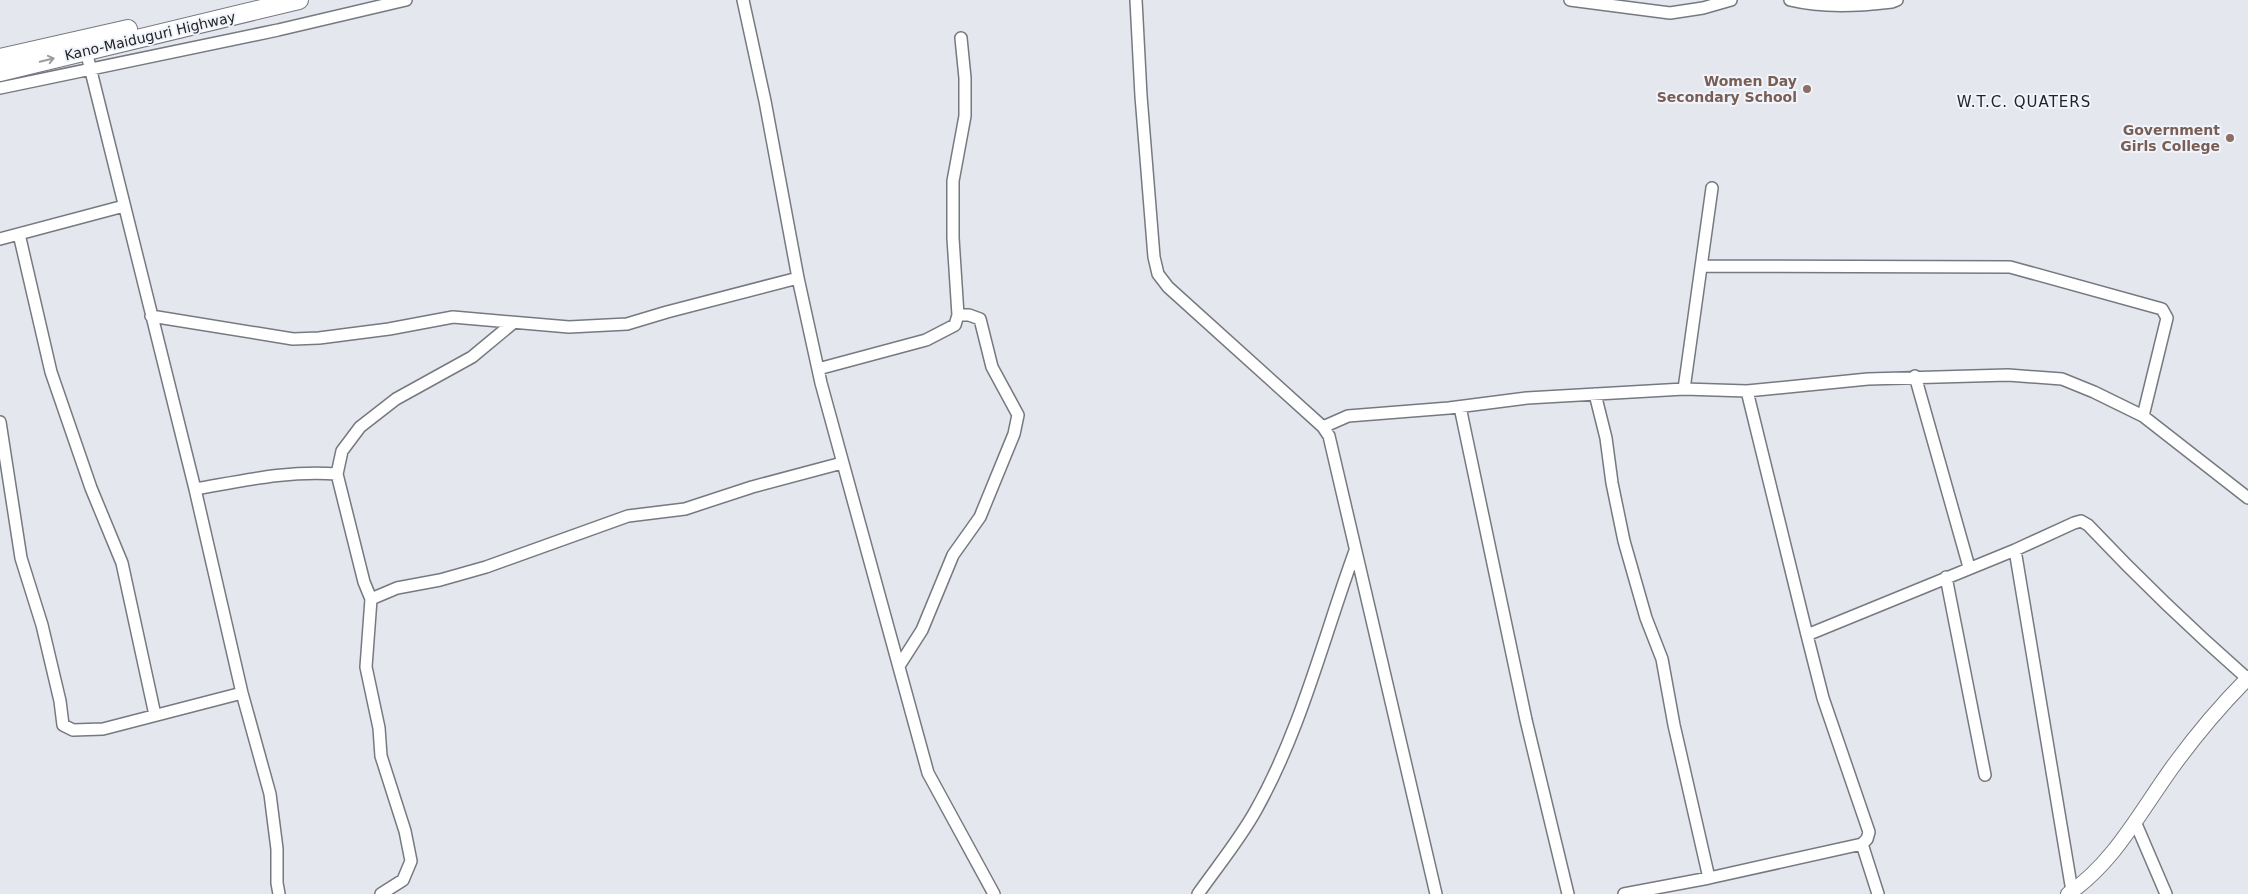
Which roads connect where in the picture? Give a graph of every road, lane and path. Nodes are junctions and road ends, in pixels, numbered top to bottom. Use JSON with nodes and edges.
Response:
{"nodes":[{"id":1,"x":253,"y":0,"type":"edge"},
{"id":2,"x":299,"y":0,"type":"edge"},
{"id":3,"x":406,"y":0,"type":"edge"},
{"id":4,"x":743,"y":0,"type":"edge"},
{"id":5,"x":1136,"y":0,"type":"edge"},
{"id":6,"x":1570,"y":0,"type":"edge"},
{"id":7,"x":1731,"y":0,"type":"edge"},
{"id":8,"x":1790,"y":0,"type":"edge"},
{"id":9,"x":1897,"y":0,"type":"edge"},
{"id":10,"x":961,"y":38,"type":"dead end"},
{"id":11,"x":86,"y":51,"type":"junction"},
{"id":12,"x":0,"y":58,"type":"edge"},
{"id":13,"x":90,"y":68,"type":"junction"},
{"id":14,"x":0,"y":72,"type":"edge"},
{"id":15,"x":0,"y":88,"type":"edge"},
{"id":16,"x":1712,"y":188,"type":"dead end"},
{"id":17,"x":124,"y":206,"type":"junction"},
{"id":18,"x":19,"y":234,"type":"junction"},
{"id":19,"x":0,"y":239,"type":"edge"},
{"id":20,"x":1701,"y":266,"type":"junction"},
{"id":21,"x":798,"y":278,"type":"junction"},
{"id":22,"x":958,"y":315,"type":"junction"},
{"id":23,"x":152,"y":316,"type":"junction"},
{"id":24,"x":513,"y":323,"type":"junction"},
{"id":25,"x":818,"y":369,"type":"junction"},
{"id":26,"x":1914,"y":376,"type":"junction"},
{"id":27,"x":1684,"y":388,"type":"junction"},
{"id":28,"x":1747,"y":391,"type":"junction"},
{"id":29,"x":1595,"y":394,"type":"junction"},
{"id":30,"x":1460,"y":407,"type":"junction"},
{"id":31,"x":2143,"y":416,"type":"junction"},
{"id":32,"x":0,"y":422,"type":"edge"},
{"id":33,"x":1323,"y":426,"type":"junction"},
{"id":34,"x":842,"y":463,"type":"junction"},
{"id":35,"x":337,"y":474,"type":"junction"},
{"id":36,"x":195,"y":489,"type":"junction"},
{"id":37,"x":2248,"y":498,"type":"edge"},
{"id":38,"x":2015,"y":550,"type":"junction"},
{"id":39,"x":1355,"y":551,"type":"junction"},
{"id":40,"x":1969,"y":567,"type":"junction"},
{"id":41,"x":1946,"y":577,"type":"junction"},
{"id":42,"x":371,"y":598,"type":"junction"},
{"id":43,"x":1807,"y":635,"type":"junction"},
{"id":44,"x":899,"y":666,"type":"junction"},
{"id":45,"x":2248,"y":679,"type":"edge"},
{"id":46,"x":242,"y":693,"type":"junction"},
{"id":47,"x":155,"y":715,"type":"junction"},
{"id":48,"x":1985,"y":775,"type":"dead end"},
{"id":49,"x":2136,"y":824,"type":"junction"},
{"id":50,"x":1862,"y":844,"type":"junction"},
{"id":51,"x":1709,"y":878,"type":"junction"},
{"id":52,"x":1436,"y":892,"type":"edge"},
{"id":53,"x":2070,"y":892,"type":"edge"},
{"id":54,"x":279,"y":894,"type":"edge"},
{"id":55,"x":381,"y":894,"type":"edge"},
{"id":56,"x":994,"y":894,"type":"edge"},
{"id":57,"x":1198,"y":894,"type":"edge"},
{"id":58,"x":1424,"y":894,"type":"edge"},
{"id":59,"x":1568,"y":894,"type":"edge"},
{"id":60,"x":1624,"y":894,"type":"edge"},
{"id":61,"x":1878,"y":894,"type":"edge"},
{"id":62,"x":2166,"y":894,"type":"edge"}],
"edges":[{"from":1,"to":12,"type":"highway","name":"Kano-Maiduguri Highway"},
{"from":2,"to":11,"type":"highway","name":"Kano-Maiduguri Highway"},
{"from":3,"to":13,"type":"street"},
{"from":4,"to":21,"type":"street"},
{"from":5,"to":33,"type":"street"},
{"from":6,"to":7,"type":"street"},
{"from":8,"to":9,"type":"street"},
{"from":10,"to":22,"type":"street"},
{"from":11,"to":13,"type":"street"},
{"from":14,"to":11,"type":"highway","name":"Kano-Maiduguri Highway","one_way":true},
{"from":13,"to":15,"type":"street"},
{"from":13,"to":17,"type":"street"},
{"from":16,"to":20,"type":"street"},
{"from":17,"to":18,"type":"street"},
{"from":17,"to":23,"type":"street"},
{"from":18,"to":19,"type":"street"},
{"from":18,"to":47,"type":"street"},
{"from":20,"to":27,"type":"street"},
{"from":20,"to":31,"type":"street"},
{"from":21,"to":24,"type":"street"},
{"from":21,"to":25,"type":"street"},
{"from":22,"to":25,"type":"street"},
{"from":22,"to":44,"type":"street"},
{"from":23,"to":24,"type":"street"},
{"from":23,"to":36,"type":"street"},
{"from":24,"to":35,"type":"street"},
{"from":25,"to":34,"type":"street"},
{"from":26,"to":28,"type":"street"},
{"from":26,"to":31,"type":"street"},
{"from":26,"to":40,"type":"street"},
{"from":27,"to":28,"type":"street"},
{"from":27,"to":29,"type":"street"},
{"from":28,"to":43,"type":"street"},
{"from":29,"to":30,"type":"street"},
{"from":29,"to":51,"type":"street"},
{"from":30,"to":33,"type":"street"},
{"from":30,"to":59,"type":"street"},
{"from":31,"to":37,"type":"street"},
{"from":32,"to":47,"type":"street"},
{"from":33,"to":39,"type":"street"},
{"from":34,"to":42,"type":"street"},
{"from":34,"to":44,"type":"street"},
{"from":35,"to":36,"type":"street"},
{"from":35,"to":42,"type":"street"},
{"from":36,"to":46,"type":"street"},
{"from":38,"to":40,"type":"street"},
{"from":38,"to":45,"type":"street"},
{"from":38,"to":53,"type":"street"},
{"from":39,"to":52,"type":"street"},
{"from":39,"to":57,"type":"street"},
{"from":40,"to":41,"type":"street"},
{"from":41,"to":43,"type":"street"},
{"from":41,"to":48,"type":"street"},
{"from":42,"to":55,"type":"street"},
{"from":43,"to":50,"type":"street"},
{"from":44,"to":56,"type":"street"},
{"from":45,"to":49,"type":"street"},
{"from":46,"to":47,"type":"street"},
{"from":46,"to":54,"type":"street"},
{"from":49,"to":53,"type":"street"},
{"from":49,"to":62,"type":"street"},
{"from":50,"to":51,"type":"street"},
{"from":50,"to":61,"type":"street"},
{"from":51,"to":60,"type":"street"},
{"from":52,"to":58,"type":"street"}]}
